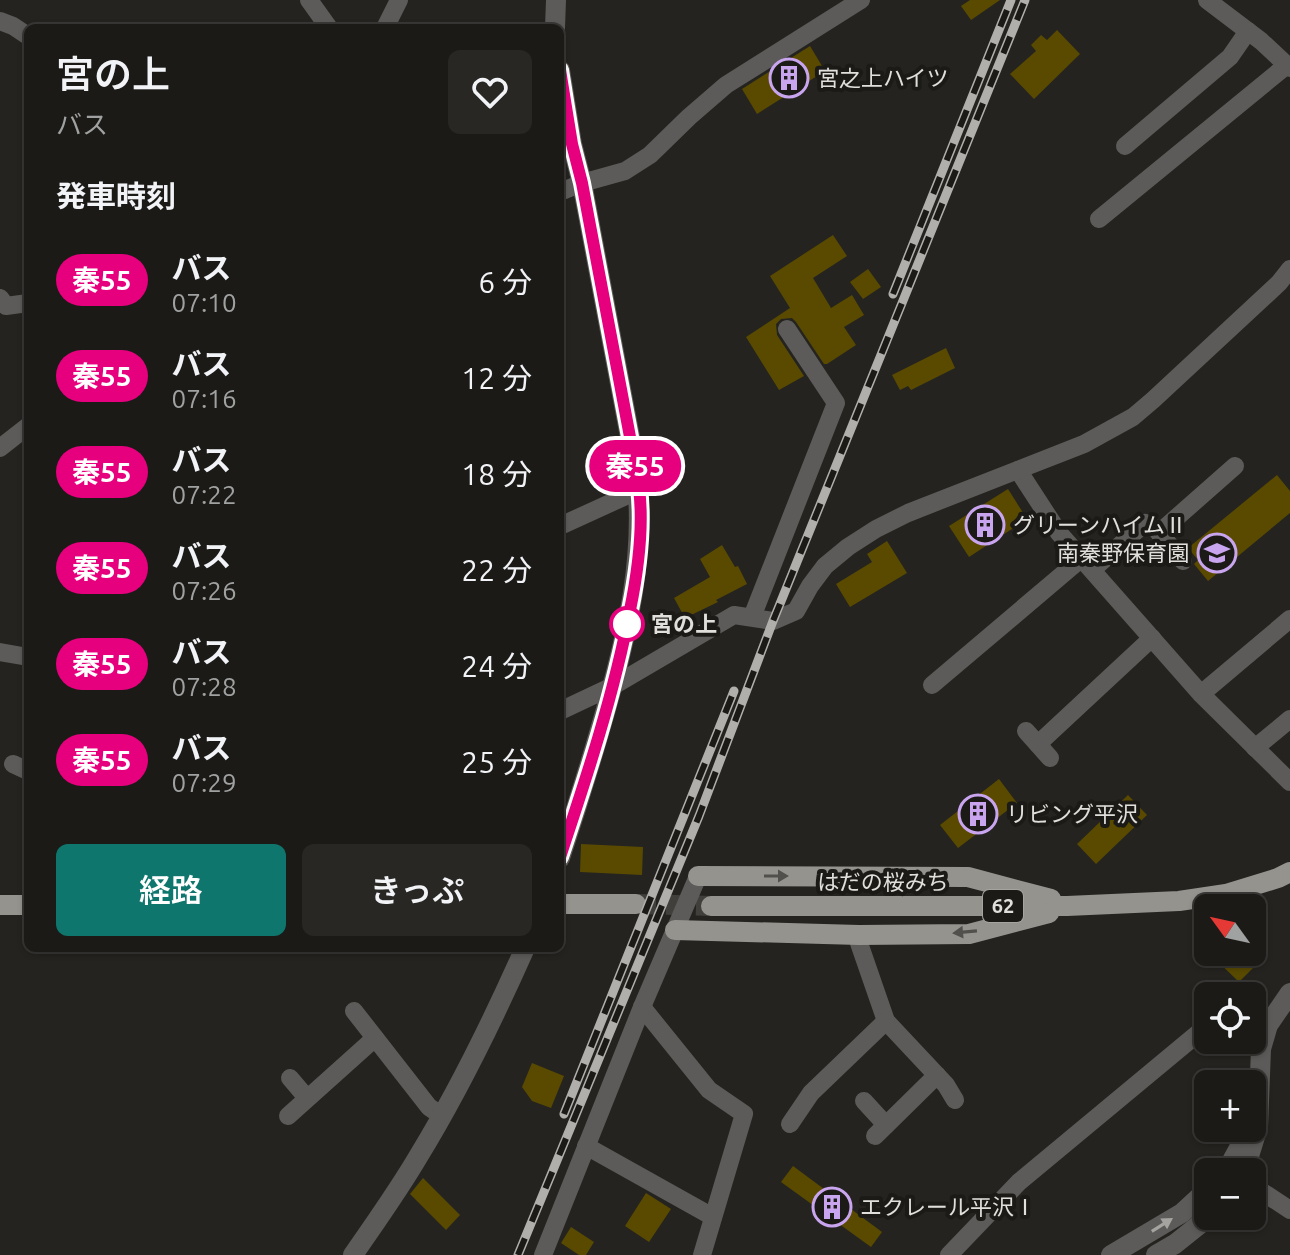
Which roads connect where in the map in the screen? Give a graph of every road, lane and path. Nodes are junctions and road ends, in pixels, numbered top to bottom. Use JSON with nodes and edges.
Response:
{"nodes":[{"id":1,"x":309,"y":0,"type":"edge"},
{"id":2,"x":399,"y":0,"type":"edge"},
{"id":3,"x":556,"y":0,"type":"edge"},
{"id":4,"x":861,"y":0,"type":"edge"},
{"id":5,"x":1207,"y":0,"type":"edge"},
{"id":6,"x":0,"y":3,"type":"edge"},
{"id":7,"x":326,"y":24,"type":"edge"},
{"id":8,"x":387,"y":24,"type":"edge"},
{"id":9,"x":555,"y":24,"type":"edge"},
{"id":10,"x":14,"y":28,"type":"edge"},
{"id":11,"x":1248,"y":31,"type":"junction"},
{"id":12,"x":1288,"y":66,"type":"edge"},
{"id":13,"x":564,"y":117,"type":"edge"},
{"id":14,"x":566,"y":140,"type":"edge"},
{"id":15,"x":1125,"y":146,"type":"dead end"},
{"id":16,"x":582,"y":183,"type":"junction"},
{"id":17,"x":564,"y":190,"type":"edge"},
{"id":18,"x":1099,"y":219,"type":"dead end"},
{"id":19,"x":1290,"y":269,"type":"edge"},
{"id":20,"x":0,"y":298,"type":"edge"},
{"id":21,"x":24,"y":304,"type":"edge"},
{"id":22,"x":787,"y":329,"type":"dead end"},
{"id":23,"x":24,"y":429,"type":"edge"},
{"id":24,"x":0,"y":448,"type":"edge"},
{"id":25,"x":1223,"y":469,"type":"dead end"},
{"id":26,"x":1018,"y":470,"type":"junction"},
{"id":27,"x":639,"y":490,"type":"junction"},
{"id":28,"x":564,"y":524,"type":"edge"},
{"id":29,"x":1159,"y":533,"type":"junction"},
{"id":30,"x":1183,"y":561,"type":"dead end"},
{"id":31,"x":1087,"y":564,"type":"junction"},
{"id":32,"x":752,"y":617,"type":"junction"},
{"id":33,"x":1290,"y":619,"type":"edge"},
{"id":34,"x":1152,"y":638,"type":"junction"},
{"id":35,"x":0,"y":652,"type":"edge"},
{"id":36,"x":24,"y":656,"type":"edge"},
{"id":37,"x":932,"y":685,"type":"dead end"},
{"id":38,"x":613,"y":686,"type":"junction"},
{"id":39,"x":1201,"y":694,"type":"junction"},
{"id":40,"x":564,"y":709,"type":"edge"},
{"id":41,"x":1290,"y":719,"type":"edge"},
{"id":42,"x":1038,"y":744,"type":"dead end"},
{"id":43,"x":1255,"y":748,"type":"junction"},
{"id":44,"x":1290,"y":782,"type":"edge"},
{"id":45,"x":564,"y":846,"type":"edge"},
{"id":46,"x":1290,"y":872,"type":"edge"},
{"id":47,"x":698,"y":876,"type":"joint"},
{"id":48,"x":564,"y":904,"type":"edge"},
{"id":49,"x":636,"y":904,"type":"tunnel mouth"},
{"id":50,"x":0,"y":905,"type":"edge"},
{"id":51,"x":24,"y":905,"type":"edge"},
{"id":52,"x":711,"y":906,"type":"tunnel mouth"},
{"id":53,"x":1067,"y":906,"type":"junction"},
{"id":54,"x":675,"y":930,"type":"junction"},
{"id":55,"x":859,"y":935,"type":"junction"},
{"id":56,"x":523,"y":952,"type":"edge"},
{"id":57,"x":1290,"y":993,"type":"edge"},
{"id":58,"x":642,"y":1007,"type":"junction"},
{"id":59,"x":354,"y":1011,"type":"dead end"},
{"id":60,"x":1266,"y":1018,"type":"edge"},
{"id":61,"x":886,"y":1021,"type":"junction"},
{"id":62,"x":1194,"y":1037,"type":"edge"},
{"id":63,"x":375,"y":1038,"type":"junction"},
{"id":64,"x":937,"y":1075,"type":"junction"},
{"id":65,"x":290,"y":1078,"type":"dead end"},
{"id":66,"x":307,"y":1098,"type":"junction"},
{"id":67,"x":955,"y":1100,"type":"dead end"},
{"id":68,"x":864,"y":1101,"type":"dead end"},
{"id":69,"x":288,"y":1116,"type":"dead end"},
{"id":70,"x":442,"y":1116,"type":"junction"},
{"id":71,"x":790,"y":1124,"type":"dead end"},
{"id":72,"x":586,"y":1146,"type":"junction"},
{"id":73,"x":1266,"y":1194,"type":"edge"},
{"id":74,"x":1194,"y":1202,"type":"edge"},
{"id":75,"x":1290,"y":1210,"type":"edge"},
{"id":76,"x":713,"y":1217,"type":"junction"},
{"id":77,"x":1194,"y":1229,"type":"edge"},
{"id":78,"x":549,"y":1253,"type":"edge"},
{"id":79,"x":353,"y":1255,"type":"edge"},
{"id":80,"x":702,"y":1255,"type":"edge"},
{"id":81,"x":949,"y":1255,"type":"edge"},
{"id":82,"x":1111,"y":1255,"type":"edge"},
{"id":83,"x":1156,"y":1255,"type":"edge"}],
"edges":[{"from":1,"to":7,"type":"street"},
{"from":2,"to":8,"type":"street"},
{"from":3,"to":9,"type":"street"},
{"from":4,"to":16,"type":"street"},
{"from":5,"to":11,"type":"street"},
{"from":6,"to":10,"type":"street"},
{"from":11,"to":12,"type":"street"},
{"from":11,"to":15,"type":"street"},
{"from":12,"to":18,"type":"street"},
{"from":13,"to":14,"type":"street"},
{"from":14,"to":16,"type":"street"},
{"from":16,"to":17,"type":"street"},
{"from":16,"to":27,"type":"street"},
{"from":19,"to":26,"type":"street"},
{"from":20,"to":21,"type":"street"},
{"from":22,"to":32,"type":"street"},
{"from":23,"to":24,"type":"street"},
{"from":25,"to":29,"type":"street"},
{"from":26,"to":31,"type":"street"},
{"from":26,"to":32,"type":"street"},
{"from":27,"to":28,"type":"street"},
{"from":27,"to":38,"type":"street"},
{"from":29,"to":30,"type":"street"},
{"from":29,"to":31,"type":"street"},
{"from":31,"to":34,"type":"street"},
{"from":31,"to":37,"type":"street"},
{"from":32,"to":38,"type":"street"},
{"from":33,"to":39,"type":"street"},
{"from":34,"to":39,"type":"street"},
{"from":34,"to":42,"type":"street"},
{"from":35,"to":36,"type":"street"},
{"from":38,"to":40,"type":"street"},
{"from":38,"to":45,"type":"street"},
{"from":39,"to":43,"type":"street"},
{"from":41,"to":43,"type":"street"},
{"from":43,"to":44,"type":"street"},
{"from":46,"to":53,"type":"main road","name":"はだの桜みち","number":"62"},
{"from":47,"to":53,"type":"main road","one_way":true},
{"from":47,"to":54,"type":"street"},
{"from":48,"to":49,"type":"main road"},
{"from":50,"to":51,"type":"main road"},
{"from":52,"to":53,"type":"main road","name":"はだの桜みち","number":"62"},
{"from":53,"to":55,"type":"main road","one_way":true},
{"from":54,"to":55,"type":"main road"},
{"from":54,"to":58,"type":"street"},
{"from":55,"to":61,"type":"street"},
{"from":56,"to":70,"type":"street"},
{"from":57,"to":60,"type":"street"},
{"from":58,"to":72,"type":"street"},
{"from":58,"to":76,"type":"street"},
{"from":59,"to":63,"type":"street"},
{"from":61,"to":64,"type":"street"},
{"from":61,"to":71,"type":"street"},
{"from":62,"to":81,"type":"street"},
{"from":63,"to":66,"type":"street"},
{"from":63,"to":70,"type":"street"},
{"from":64,"to":67,"type":"street"},
{"from":64,"to":68,"type":"street"},
{"from":65,"to":66,"type":"street"},
{"from":66,"to":69,"type":"street"},
{"from":70,"to":79,"type":"street"},
{"from":72,"to":76,"type":"street"},
{"from":72,"to":78,"type":"street"},
{"from":73,"to":75,"type":"street"},
{"from":82,"to":74,"type":"street","one_way":true},
{"from":76,"to":80,"type":"street"},
{"from":77,"to":83,"type":"street"}]}
